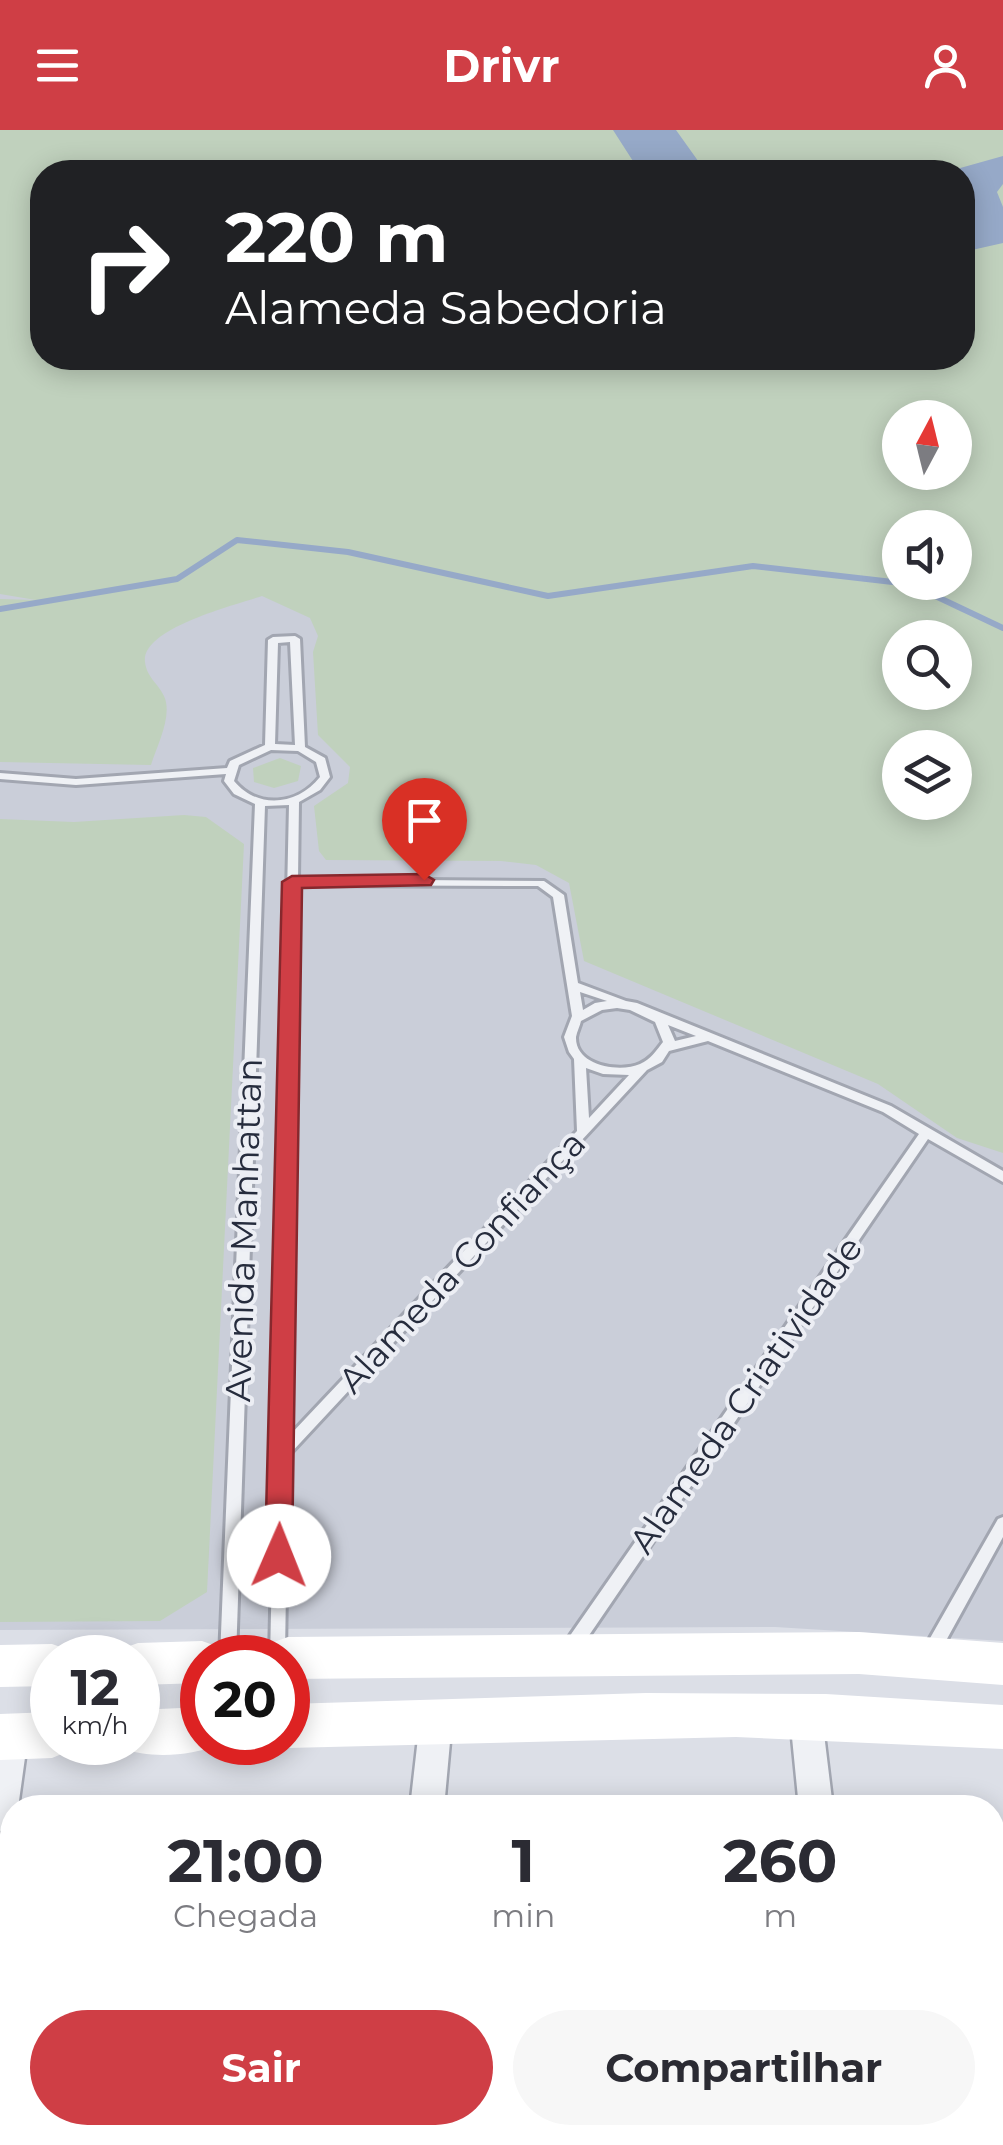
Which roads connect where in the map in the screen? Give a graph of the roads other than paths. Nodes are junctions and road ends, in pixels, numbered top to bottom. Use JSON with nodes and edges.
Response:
{"nodes":[{"id":1,"x":270,"y":746,"type":"junction"},
{"id":2,"x":300,"y":748,"type":"junction"},
{"id":3,"x":229,"y":772,"type":"junction"},
{"id":4,"x":0,"y":776,"type":"edge"},
{"id":5,"x":294,"y":801,"type":"junction"},
{"id":6,"x":260,"y":802,"type":"junction"},
{"id":7,"x":292,"y":882,"type":"junction"},
{"id":8,"x":574,"y":986,"type":"junction"},
{"id":9,"x":633,"y":1006,"type":"junction"},
{"id":10,"x":648,"y":1012,"type":"junction"},
{"id":11,"x":578,"y":1017,"type":"junction"},
{"id":12,"x":711,"y":1036,"type":"junction"},
{"id":13,"x":667,"y":1047,"type":"junction"},
{"id":14,"x":580,"y":1058,"type":"junction"},
{"id":15,"x":642,"y":1069,"type":"junction"},
{"id":16,"x":583,"y":1133,"type":"junction"},
{"id":17,"x":926,"y":1133,"type":"junction"},
{"id":18,"x":1003,"y":1177,"type":"edge"},
{"id":19,"x":281,"y":1454,"type":"junction"},
{"id":20,"x":1003,"y":1524,"type":"edge"},
{"id":21,"x":229,"y":1635,"type":"edge"},
{"id":22,"x":277,"y":1635,"type":"edge"},
{"id":23,"x":929,"y":1656,"type":"junction"},
{"id":24,"x":565,"y":1657,"type":"junction"},
{"id":25,"x":310,"y":1658,"type":"edge"},
{"id":26,"x":1003,"y":1664,"type":"edge"},
{"id":27,"x":30,"y":1665,"type":"edge"},
{"id":28,"x":0,"y":1666,"type":"edge"},
{"id":29,"x":806,"y":1717,"type":"junction"},
{"id":30,"x":436,"y":1720,"type":"junction"},
{"id":31,"x":310,"y":1725,"type":"edge"},
{"id":32,"x":1003,"y":1728,"type":"edge"},
{"id":33,"x":22,"y":1736,"type":"edge"},
{"id":34,"x":6,"y":1795,"type":"edge"},
{"id":35,"x":429,"y":1795,"type":"edge"},
{"id":36,"x":815,"y":1795,"type":"edge"}],
"edges":[{"from":1,"to":2,"type":"lane"},
{"from":1,"to":2,"type":"lane"},
{"from":1,"to":3,"type":"lane"},
{"from":2,"to":5,"type":"lane"},
{"from":3,"to":4,"type":"lane"},
{"from":3,"to":6,"type":"lane"},
{"from":5,"to":6,"type":"lane"},
{"from":5,"to":7,"type":"lane","name":"Avenida Manhattan"},
{"from":6,"to":21,"type":"lane","name":"Avenida Manhattan"},
{"from":7,"to":8,"type":"lane"},
{"from":7,"to":19,"type":"lane","name":"Avenida Manhattan"},
{"from":8,"to":9,"type":"lane"},
{"from":8,"to":11,"type":"lane"},
{"from":9,"to":10,"type":"lane"},
{"from":9,"to":11,"type":"lane"},
{"from":10,"to":12,"type":"lane"},
{"from":10,"to":13,"type":"lane"},
{"from":11,"to":14,"type":"lane"},
{"from":12,"to":13,"type":"lane"},
{"from":12,"to":17,"type":"lane"},
{"from":13,"to":15,"type":"lane"},
{"from":14,"to":15,"type":"lane"},
{"from":14,"to":16,"type":"lane"},
{"from":15,"to":16,"type":"lane","name":"Alameda Confiança"},
{"from":16,"to":19,"type":"lane","name":"Alameda Confiança"},
{"from":17,"to":18,"type":"lane"},
{"from":17,"to":24,"type":"lane","name":"Alameda Criatividade"},
{"from":19,"to":22,"type":"lane","name":"Avenida Manhattan"},
{"from":20,"to":23,"type":"lane"},
{"from":23,"to":24,"type":"street"},
{"from":23,"to":26,"type":"street"},
{"from":24,"to":25,"type":"street"},
{"from":27,"to":28,"type":"street"},
{"from":29,"to":30,"type":"street"},
{"from":29,"to":32,"type":"street"},
{"from":29,"to":36,"type":"street"},
{"from":30,"to":31,"type":"street"},
{"from":30,"to":35,"type":"street"},
{"from":33,"to":34,"type":"street"}]}
